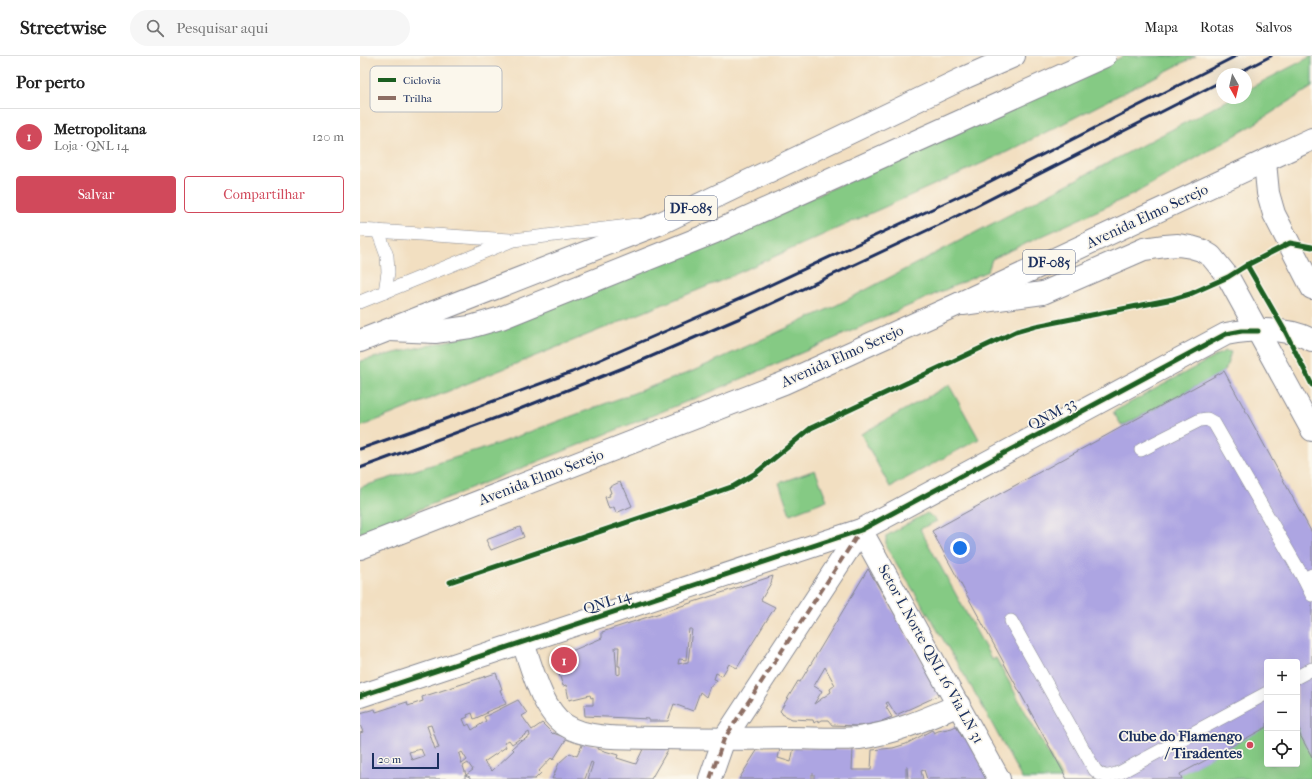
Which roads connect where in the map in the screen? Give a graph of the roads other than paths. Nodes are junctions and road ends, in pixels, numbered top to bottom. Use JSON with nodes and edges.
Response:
{"nodes":[{"id":1,"x":1014,"y":56,"type":"edge"},
{"id":2,"x":1105,"y":56,"type":"edge"},
{"id":3,"x":1312,"y":139,"type":"edge"},
{"id":4,"x":1265,"y":162,"type":"junction"},
{"id":5,"x":661,"y":223,"type":"junction"},
{"id":6,"x":360,"y":230,"type":"edge"},
{"id":7,"x":378,"y":231,"type":"junction"},
{"id":8,"x":513,"y":240,"type":"junction"},
{"id":9,"x":1312,"y":288,"type":"edge"},
{"id":10,"x":385,"y":292,"type":"junction"},
{"id":11,"x":360,"y":302,"type":"edge"},
{"id":12,"x":954,"y":306,"type":"junction"},
{"id":13,"x":390,"y":330,"type":"junction"},
{"id":14,"x":1258,"y":331,"type":"junction"},
{"id":15,"x":1312,"y":340,"type":"edge"},
{"id":16,"x":360,"y":341,"type":"edge"},
{"id":17,"x":1312,"y":430,"type":"edge"},
{"id":18,"x":1141,"y":450,"type":"dead end"},
{"id":19,"x":861,"y":530,"type":"junction"},
{"id":20,"x":360,"y":548,"type":"edge"},
{"id":21,"x":1308,"y":577,"type":"edge"},
{"id":22,"x":1312,"y":595,"type":"edge"},
{"id":23,"x":1011,"y":621,"type":"dead end"},
{"id":24,"x":523,"y":643,"type":"junction"},
{"id":25,"x":1312,"y":669,"type":"edge"},
{"id":26,"x":1300,"y":675,"type":"edge"},
{"id":27,"x":1264,"y":695,"type":"edge"},
{"id":28,"x":360,"y":696,"type":"edge"},
{"id":29,"x":959,"y":705,"type":"junction"},
{"id":30,"x":724,"y":739,"type":"junction"},
{"id":31,"x":710,"y":779,"type":"edge"},
{"id":32,"x":999,"y":779,"type":"edge"}],
"edges":[{"from":1,"to":5,"type":"main road","number":"DF-085"},
{"from":2,"to":13,"type":"main road"},
{"from":3,"to":4,"type":"main road","name":"Avenida Elmo Serejo","number":"DF-085"},
{"from":4,"to":9,"type":"main road"},
{"from":4,"to":12,"type":"main road","name":"Avenida Elmo Serejo","number":"DF-085"},
{"from":5,"to":8,"type":"lane"},
{"from":5,"to":13,"type":"main road","number":"DF-085"},
{"from":6,"to":7,"type":"lane"},
{"from":7,"to":8,"type":"lane"},
{"from":7,"to":10,"type":"lane"},
{"from":8,"to":10,"type":"lane"},
{"from":10,"to":11,"type":"lane"},
{"from":12,"to":14,"type":"main road"},
{"from":12,"to":20,"type":"main road","name":"Avenida Elmo Serejo","number":"DF-085"},
{"from":13,"to":16,"type":"main road","number":"DF-085"},
{"from":14,"to":15,"type":"main road","name":"QNM 33"},
{"from":14,"to":17,"type":"main road"},
{"from":14,"to":19,"type":"main road","name":"QNM 33"},
{"from":18,"to":21,"type":"lane"},
{"from":19,"to":24,"type":"main road","name":"QNL 14"},
{"from":19,"to":29,"type":"main road","name":"Setor L Norte QNL 16 Via LN 31"},
{"from":19,"to":30,"type":"main road"},
{"from":21,"to":22,"type":"lane"},
{"from":23,"to":27,"type":"lane"},
{"from":24,"to":28,"type":"main road","name":"QNL 14"},
{"from":24,"to":30,"type":"main road"},
{"from":25,"to":26,"type":"lane"},
{"from":29,"to":30,"type":"main road"},
{"from":29,"to":32,"type":"main road","name":"Setor L Norte QNL 16 Via LN 31"},
{"from":30,"to":31,"type":"main road"}]}
